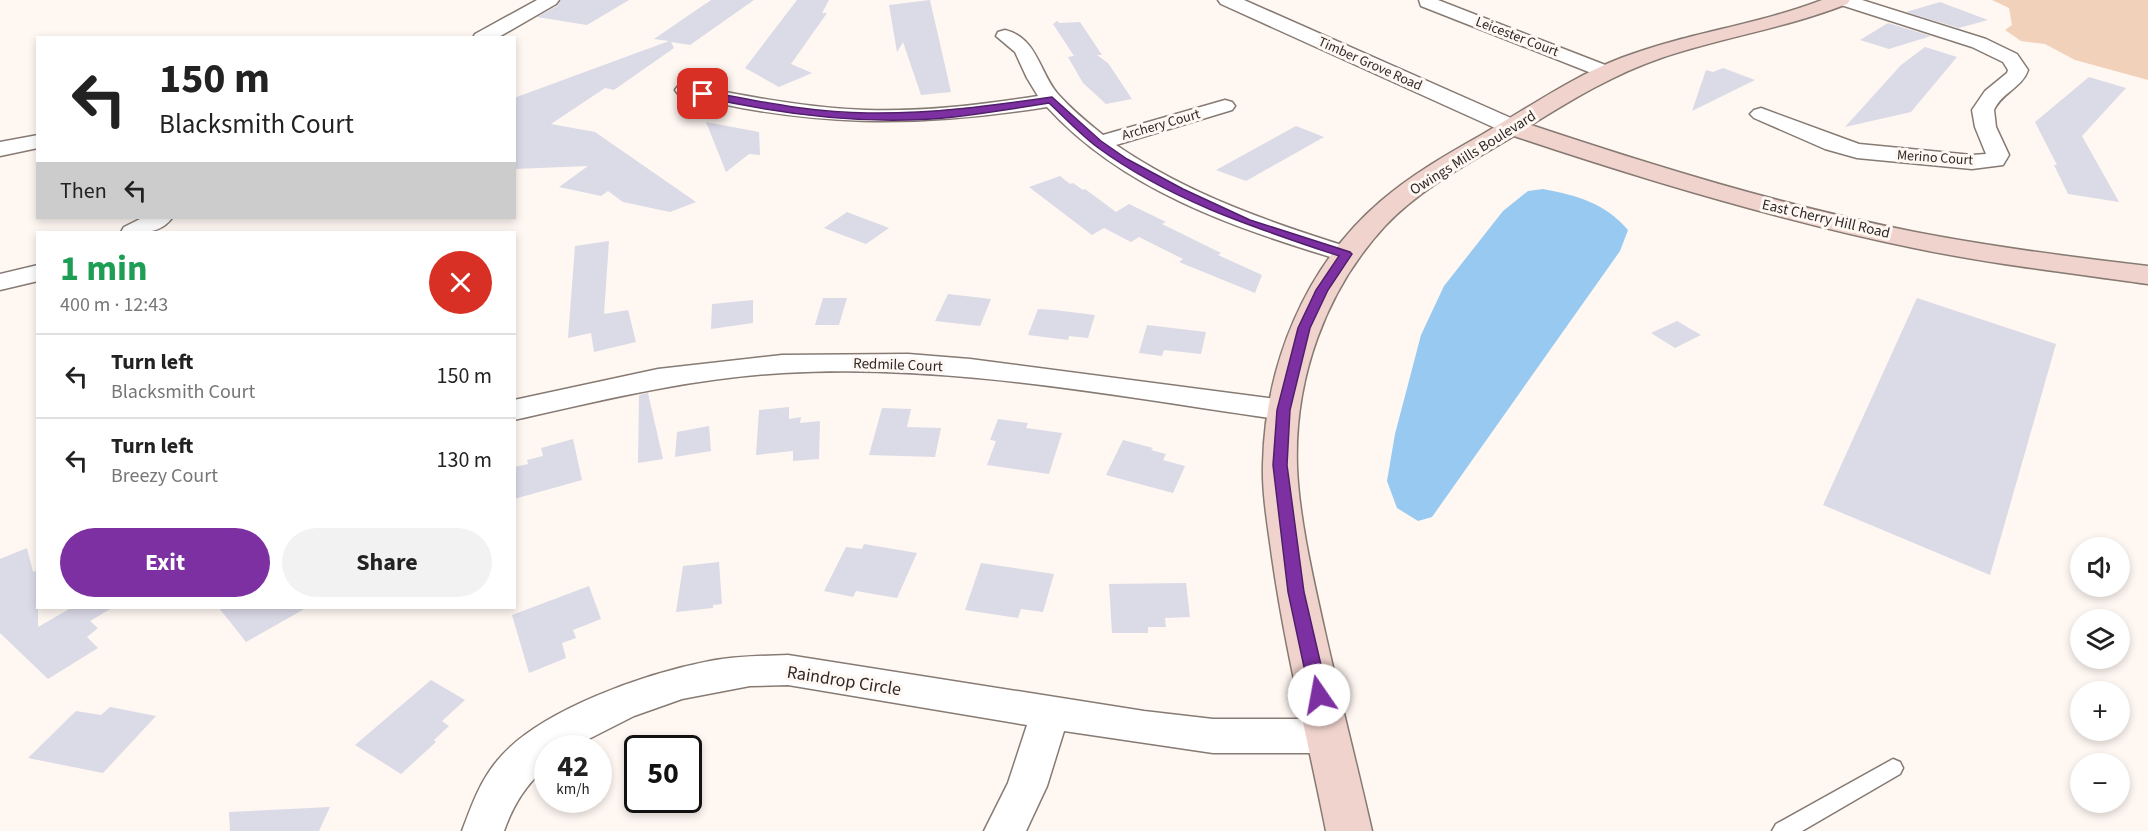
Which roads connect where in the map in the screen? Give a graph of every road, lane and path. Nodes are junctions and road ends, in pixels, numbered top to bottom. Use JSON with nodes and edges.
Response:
{"nodes":[{"id":1,"x":550,"y":0,"type":"edge"},
{"id":2,"x":1228,"y":0,"type":"edge"},
{"id":3,"x":1842,"y":0,"type":"edge"},
{"id":4,"x":1427,"y":2,"type":"dead end"},
{"id":5,"x":486,"y":36,"type":"edge"},
{"id":6,"x":1005,"y":36,"type":"dead end"},
{"id":7,"x":1606,"y":72,"type":"junction"},
{"id":8,"x":685,"y":90,"type":"dead end"},
{"id":9,"x":1052,"y":100,"type":"junction"},
{"id":10,"x":1225,"y":106,"type":"dead end"},
{"id":11,"x":1761,"y":114,"type":"dead end"},
{"id":12,"x":1512,"y":127,"type":"junction"},
{"id":13,"x":36,"y":141,"type":"edge"},
{"id":14,"x":1098,"y":143,"type":"junction"},
{"id":15,"x":0,"y":149,"type":"edge"},
{"id":16,"x":158,"y":219,"type":"edge"},
{"id":17,"x":135,"y":231,"type":"edge"},
{"id":18,"x":1346,"y":254,"type":"junction"},
{"id":19,"x":36,"y":273,"type":"edge"},
{"id":20,"x":2148,"y":275,"type":"edge"},
{"id":21,"x":0,"y":282,"type":"edge"},
{"id":22,"x":516,"y":400,"type":"edge"},
{"id":23,"x":1284,"y":410,"type":"junction"},
{"id":24,"x":1050,"y":714,"type":"junction"},
{"id":25,"x":1328,"y":736,"type":"junction"},
{"id":26,"x":1893,"y":768,"type":"dead end"},
{"id":27,"x":483,"y":831,"type":"edge"},
{"id":28,"x":1005,"y":831,"type":"edge"},
{"id":29,"x":1349,"y":831,"type":"edge"},
{"id":30,"x":1783,"y":831,"type":"edge"}],
"edges":[{"from":1,"to":5,"type":"street"},
{"from":2,"to":12,"type":"street","name":"Timber Grove Road"},
{"from":3,"to":7,"type":"main road","name":"Owings Mills Boulevard"},
{"from":3,"to":11,"type":"street","name":"Merino Court"},
{"from":4,"to":7,"type":"street","name":"Leicester Court"},
{"from":6,"to":9,"type":"street"},
{"from":7,"to":12,"type":"main road","name":"Owings Mills Boulevard"},
{"from":8,"to":9,"type":"street"},
{"from":9,"to":14,"type":"street"},
{"from":10,"to":14,"type":"street","name":"Archery Court"},
{"from":12,"to":18,"type":"main road","name":"Owings Mills Boulevard"},
{"from":12,"to":20,"type":"main road","name":"East Cherry Hill Road"},
{"from":13,"to":15,"type":"street"},
{"from":14,"to":18,"type":"street"},
{"from":16,"to":17,"type":"street"},
{"from":18,"to":23,"type":"main road","name":"Owings Mills Boulevard"},
{"from":19,"to":21,"type":"street"},
{"from":22,"to":23,"type":"street","name":"Redmile Court"},
{"from":23,"to":25,"type":"main road","name":"Owings Mills Boulevard"},
{"from":24,"to":25,"type":"street","name":"Raindrop Circle"},
{"from":24,"to":27,"type":"street","name":"Raindrop Circle"},
{"from":24,"to":28,"type":"street"},
{"from":25,"to":29,"type":"main road","name":"Owings Mills Boulevard"},
{"from":26,"to":30,"type":"lane"}]}
